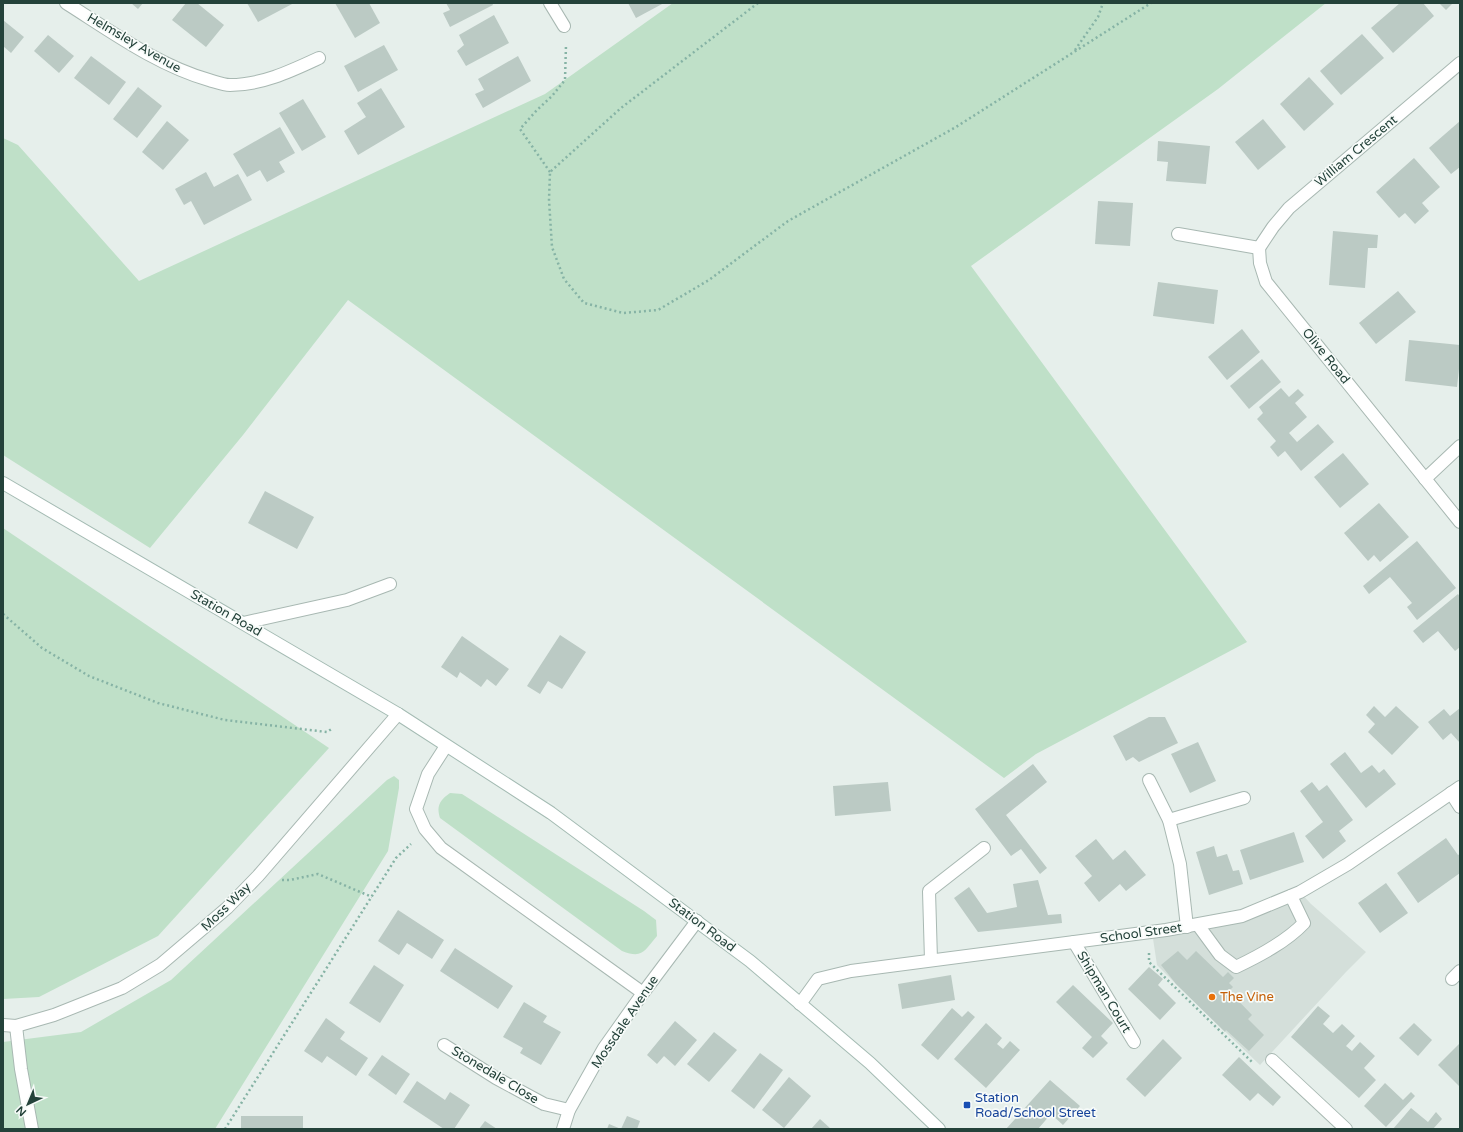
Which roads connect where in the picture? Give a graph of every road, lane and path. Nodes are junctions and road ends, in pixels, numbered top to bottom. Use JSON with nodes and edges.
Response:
{"nodes":[{"id":1,"x":66,"y":3,"type":"edge"},
{"id":2,"x":550,"y":3,"type":"edge"},
{"id":3,"x":758,"y":3,"type":"edge"},
{"id":4,"x":1103,"y":3,"type":"edge"},
{"id":5,"x":1151,"y":3,"type":"edge"},
{"id":6,"x":564,"y":26,"type":"joint"},
{"id":7,"x":1074,"y":52,"type":"junction"},
{"id":8,"x":319,"y":58,"type":"dead end"},
{"id":9,"x":1460,"y":63,"type":"edge"},
{"id":10,"x":550,"y":172,"type":"junction"},
{"id":11,"x":1178,"y":234,"type":"dead end"},
{"id":12,"x":1259,"y":248,"type":"junction"},
{"id":13,"x":1460,"y":446,"type":"edge"},
{"id":14,"x":1425,"y":479,"type":"junction"},
{"id":15,"x":3,"y":483,"type":"edge"},
{"id":16,"x":1460,"y":522,"type":"edge"},
{"id":17,"x":390,"y":584,"type":"dead end"},
{"id":18,"x":3,"y":614,"type":"edge"},
{"id":19,"x":243,"y":623,"type":"junction"},
{"id":20,"x":398,"y":714,"type":"junction"},
{"id":21,"x":333,"y":728,"type":"dead end"},
{"id":22,"x":446,"y":746,"type":"junction"},
{"id":23,"x":1149,"y":780,"type":"dead end"},
{"id":24,"x":1456,"y":790,"type":"edge"},
{"id":25,"x":1244,"y":798,"type":"dead end"},
{"id":26,"x":1460,"y":807,"type":"edge"},
{"id":27,"x":1169,"y":820,"type":"junction"},
{"id":28,"x":425,"y":829,"type":"junction"},
{"id":29,"x":984,"y":848,"type":"dead end"},
{"id":30,"x":253,"y":881,"type":"junction"},
{"id":31,"x":372,"y":896,"type":"junction"},
{"id":32,"x":1291,"y":896,"type":"junction"},
{"id":33,"x":697,"y":921,"type":"junction"},
{"id":34,"x":1192,"y":926,"type":"junction"},
{"id":35,"x":1148,"y":932,"type":"junction"},
{"id":36,"x":1074,"y":942,"type":"junction"},
{"id":37,"x":931,"y":960,"type":"junction"},
{"id":38,"x":643,"y":993,"type":"junction"},
{"id":39,"x":800,"y":1004,"type":"junction"},
{"id":40,"x":3,"y":1024,"type":"edge"},
{"id":41,"x":16,"y":1026,"type":"junction"},
{"id":42,"x":1134,"y":1042,"type":"dead end"},
{"id":43,"x":444,"y":1045,"type":"dead end"},
{"id":44,"x":1272,"y":1060,"type":"joint"},
{"id":45,"x":569,"y":1110,"type":"junction"},
{"id":46,"x":32,"y":1129,"type":"edge"},
{"id":47,"x":226,"y":1129,"type":"edge"},
{"id":48,"x":563,"y":1129,"type":"edge"},
{"id":49,"x":939,"y":1129,"type":"edge"},
{"id":50,"x":1346,"y":1129,"type":"edge"}],
"edges":[{"from":1,"to":8,"type":"street","name":"Helmsley Avenue"},
{"from":2,"to":6,"type":"street"},
{"from":3,"to":10,"type":"path"},
{"from":4,"to":7,"type":"path"},
{"from":5,"to":7,"type":"path"},
{"from":6,"to":10,"type":"path"},
{"from":7,"to":10,"type":"path"},
{"from":9,"to":12,"type":"street","name":"William Crescent"},
{"from":11,"to":12,"type":"street"},
{"from":12,"to":14,"type":"street","name":"Olive Road"},
{"from":13,"to":14,"type":"street"},
{"from":14,"to":16,"type":"street","name":"Olive Road"},
{"from":15,"to":19,"type":"street","name":"Station Road"},
{"from":17,"to":19,"type":"street"},
{"from":18,"to":21,"type":"path"},
{"from":19,"to":20,"type":"street","name":"Station Road"},
{"from":20,"to":22,"type":"street","name":"Station Road"},
{"from":20,"to":30,"type":"street","name":"Moss Way"},
{"from":22,"to":28,"type":"street"},
{"from":22,"to":33,"type":"street","name":"Station Road"},
{"from":23,"to":27,"type":"street"},
{"from":24,"to":26,"type":"street"},
{"from":24,"to":32,"type":"street","name":"School Street"},
{"from":25,"to":27,"type":"street"},
{"from":27,"to":34,"type":"street"},
{"from":28,"to":31,"type":"path"},
{"from":28,"to":38,"type":"street"},
{"from":29,"to":37,"type":"street"},
{"from":30,"to":31,"type":"path"},
{"from":30,"to":41,"type":"street","name":"Moss Way"},
{"from":31,"to":47,"type":"path"},
{"from":32,"to":34,"type":"street","name":"School Street"},
{"from":32,"to":34,"type":"street"},
{"from":33,"to":38,"type":"street","name":"Mossdale Avenue"},
{"from":33,"to":39,"type":"street","name":"Station Road"},
{"from":34,"to":35,"type":"street","name":"School Street"},
{"from":35,"to":36,"type":"street","name":"School Street"},
{"from":35,"to":44,"type":"path"},
{"from":36,"to":37,"type":"street","name":"School Street"},
{"from":36,"to":42,"type":"street","name":"Shipman Court"},
{"from":37,"to":39,"type":"street","name":"School Street"},
{"from":38,"to":45,"type":"street","name":"Mossdale Avenue"},
{"from":39,"to":49,"type":"street","name":"Station Road"},
{"from":40,"to":41,"type":"street","name":"Moss Way"},
{"from":41,"to":46,"type":"street"},
{"from":43,"to":45,"type":"street","name":"Stonedale Close"},
{"from":44,"to":50,"type":"street"},
{"from":45,"to":48,"type":"street","name":"Mossdale Avenue"}]}
